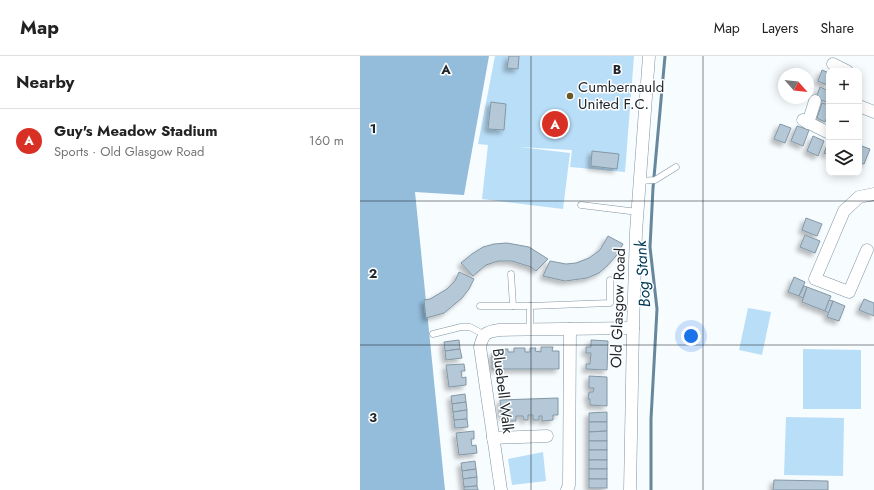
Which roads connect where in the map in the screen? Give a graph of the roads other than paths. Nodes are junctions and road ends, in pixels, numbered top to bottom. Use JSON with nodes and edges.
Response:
{"nodes":[{"id":1,"x":649,"y":56,"type":"edge"},
{"id":2,"x":833,"y":64,"type":"dead end"},
{"id":3,"x":841,"y":68,"type":"edge"},
{"id":4,"x":815,"y":101,"type":"dead end"},
{"id":5,"x":862,"y":107,"type":"edge"},
{"id":6,"x":874,"y":112,"type":"edge"},
{"id":7,"x":826,"y":132,"type":"edge"},
{"id":8,"x":676,"y":167,"type":"dead end"},
{"id":9,"x":649,"y":181,"type":"junction"},
{"id":10,"x":874,"y":194,"type":"edge"},
{"id":11,"x":581,"y":205,"type":"dead end"},
{"id":12,"x":638,"y":212,"type":"junction"},
{"id":13,"x":866,"y":250,"type":"dead end"},
{"id":14,"x":511,"y":274,"type":"dead end"},
{"id":15,"x":610,"y":280,"type":"dead end"},
{"id":16,"x":480,"y":306,"type":"dead end"},
{"id":17,"x":513,"y":306,"type":"junction"},
{"id":18,"x":530,"y":306,"type":"junction"},
{"id":19,"x":530,"y":328,"type":"junction"},
{"id":20,"x":570,"y":328,"type":"junction"},
{"id":21,"x":633,"y":328,"type":"junction"},
{"id":22,"x":433,"y":334,"type":"dead end"},
{"id":23,"x":485,"y":335,"type":"junction"},
{"id":24,"x":547,"y":436,"type":"dead end"},
{"id":25,"x":493,"y":438,"type":"junction"},
{"id":26,"x":501,"y":490,"type":"edge"},
{"id":27,"x":567,"y":490,"type":"edge"},
{"id":28,"x":630,"y":490,"type":"edge"}],
"edges":[{"from":1,"to":9,"type":"street","name":"Old Glasgow Road"},
{"from":2,"to":3,"type":"street"},
{"from":4,"to":7,"type":"street"},
{"from":5,"to":6,"type":"street"},
{"from":8,"to":9,"type":"lane"},
{"from":9,"to":12,"type":"street","name":"Old Glasgow Road"},
{"from":10,"to":13,"type":"street"},
{"from":11,"to":12,"type":"lane"},
{"from":12,"to":21,"type":"street","name":"Old Glasgow Road"},
{"from":14,"to":17,"type":"lane"},
{"from":15,"to":18,"type":"lane"},
{"from":16,"to":17,"type":"lane"},
{"from":17,"to":18,"type":"lane"},
{"from":18,"to":19,"type":"lane"},
{"from":19,"to":20,"type":"street","name":"Bluebell Walk"},
{"from":19,"to":23,"type":"street","name":"Bluebell Walk"},
{"from":20,"to":21,"type":"street","name":"Bluebell Walk"},
{"from":20,"to":27,"type":"street"},
{"from":21,"to":28,"type":"street","name":"Old Glasgow Road"},
{"from":22,"to":23,"type":"lane"},
{"from":23,"to":25,"type":"street","name":"Bluebell Walk"},
{"from":24,"to":25,"type":"street"},
{"from":25,"to":26,"type":"street","name":"Bluebell Walk"}]}
